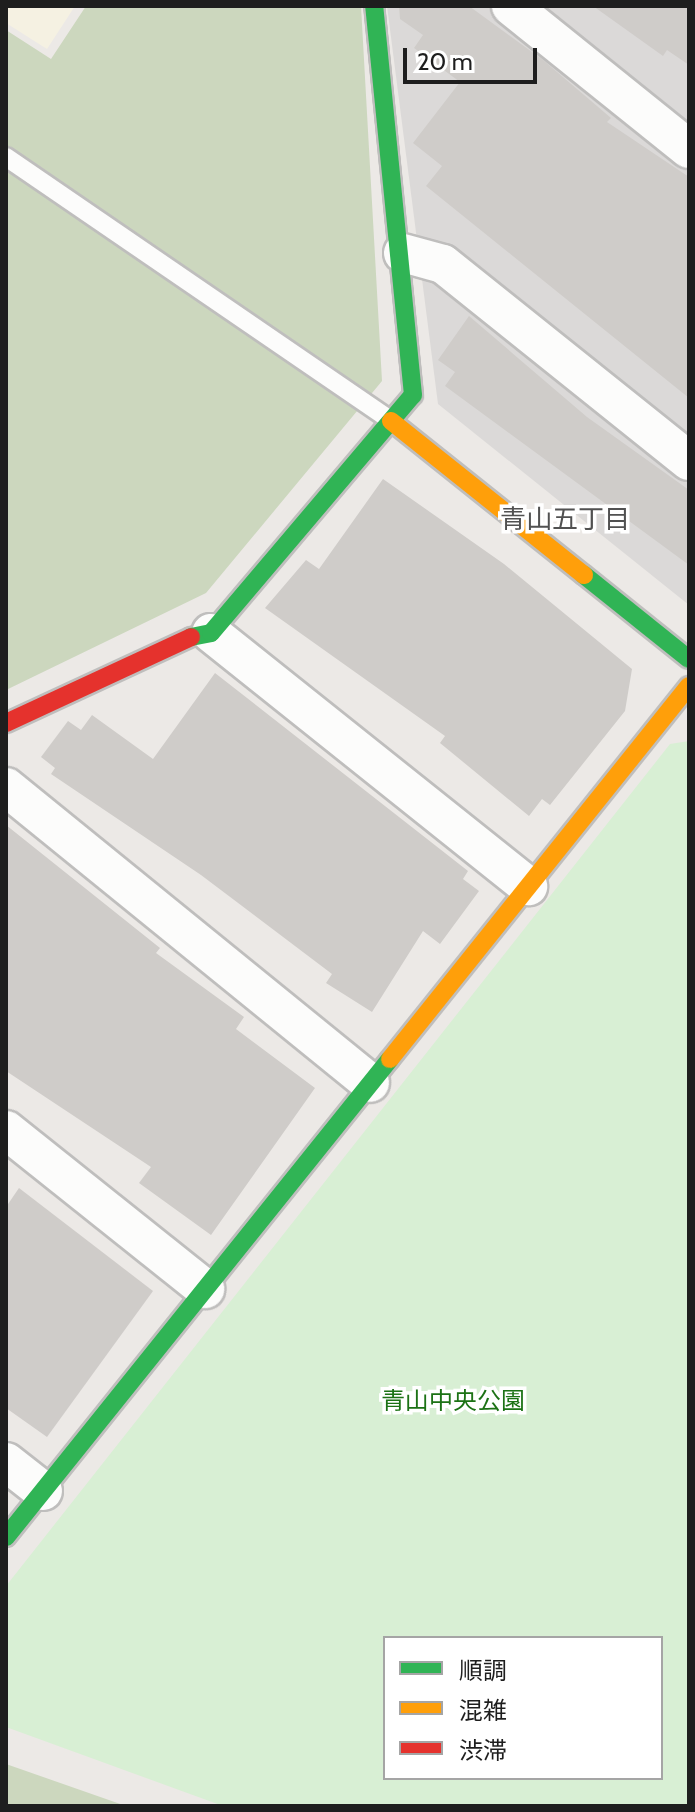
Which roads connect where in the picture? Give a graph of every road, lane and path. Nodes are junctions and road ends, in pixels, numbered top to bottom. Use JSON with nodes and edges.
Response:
{"nodes":[{"id":1,"x":374,"y":6,"type":"edge"},
{"id":2,"x":511,"y":6,"type":"edge"},
{"id":3,"x":689,"y":149,"type":"edge"},
{"id":4,"x":6,"y":157,"type":"edge"},
{"id":5,"x":403,"y":253,"type":"junction"},
{"id":6,"x":391,"y":421,"type":"junction"},
{"id":7,"x":689,"y":461,"type":"edge"},
{"id":8,"x":211,"y":633,"type":"junction"},
{"id":9,"x":689,"y":659,"type":"edge"},
{"id":10,"x":689,"y":686,"type":"edge"},
{"id":11,"x":6,"y":723,"type":"edge"},
{"id":12,"x":6,"y":787,"type":"edge"},
{"id":13,"x":528,"y":886,"type":"junction"},
{"id":14,"x":370,"y":1083,"type":"junction"},
{"id":15,"x":6,"y":1130,"type":"edge"},
{"id":16,"x":205,"y":1289,"type":"junction"},
{"id":17,"x":6,"y":1462,"type":"edge"},
{"id":18,"x":43,"y":1491,"type":"junction"},
{"id":19,"x":6,"y":1537,"type":"edge"}],
"edges":[{"from":1,"to":5,"type":"street"},
{"from":2,"to":3,"type":"street"},
{"from":4,"to":6,"type":"lane"},
{"from":5,"to":6,"type":"street"},
{"from":5,"to":7,"type":"street"},
{"from":6,"to":8,"type":"street"},
{"from":6,"to":9,"type":"street"},
{"from":8,"to":11,"type":"street"},
{"from":8,"to":13,"type":"street"},
{"from":10,"to":13,"type":"street"},
{"from":12,"to":14,"type":"street"},
{"from":13,"to":14,"type":"street"},
{"from":14,"to":16,"type":"street"},
{"from":15,"to":16,"type":"street"},
{"from":16,"to":18,"type":"street"},
{"from":17,"to":18,"type":"street"},
{"from":18,"to":19,"type":"street"}]}
